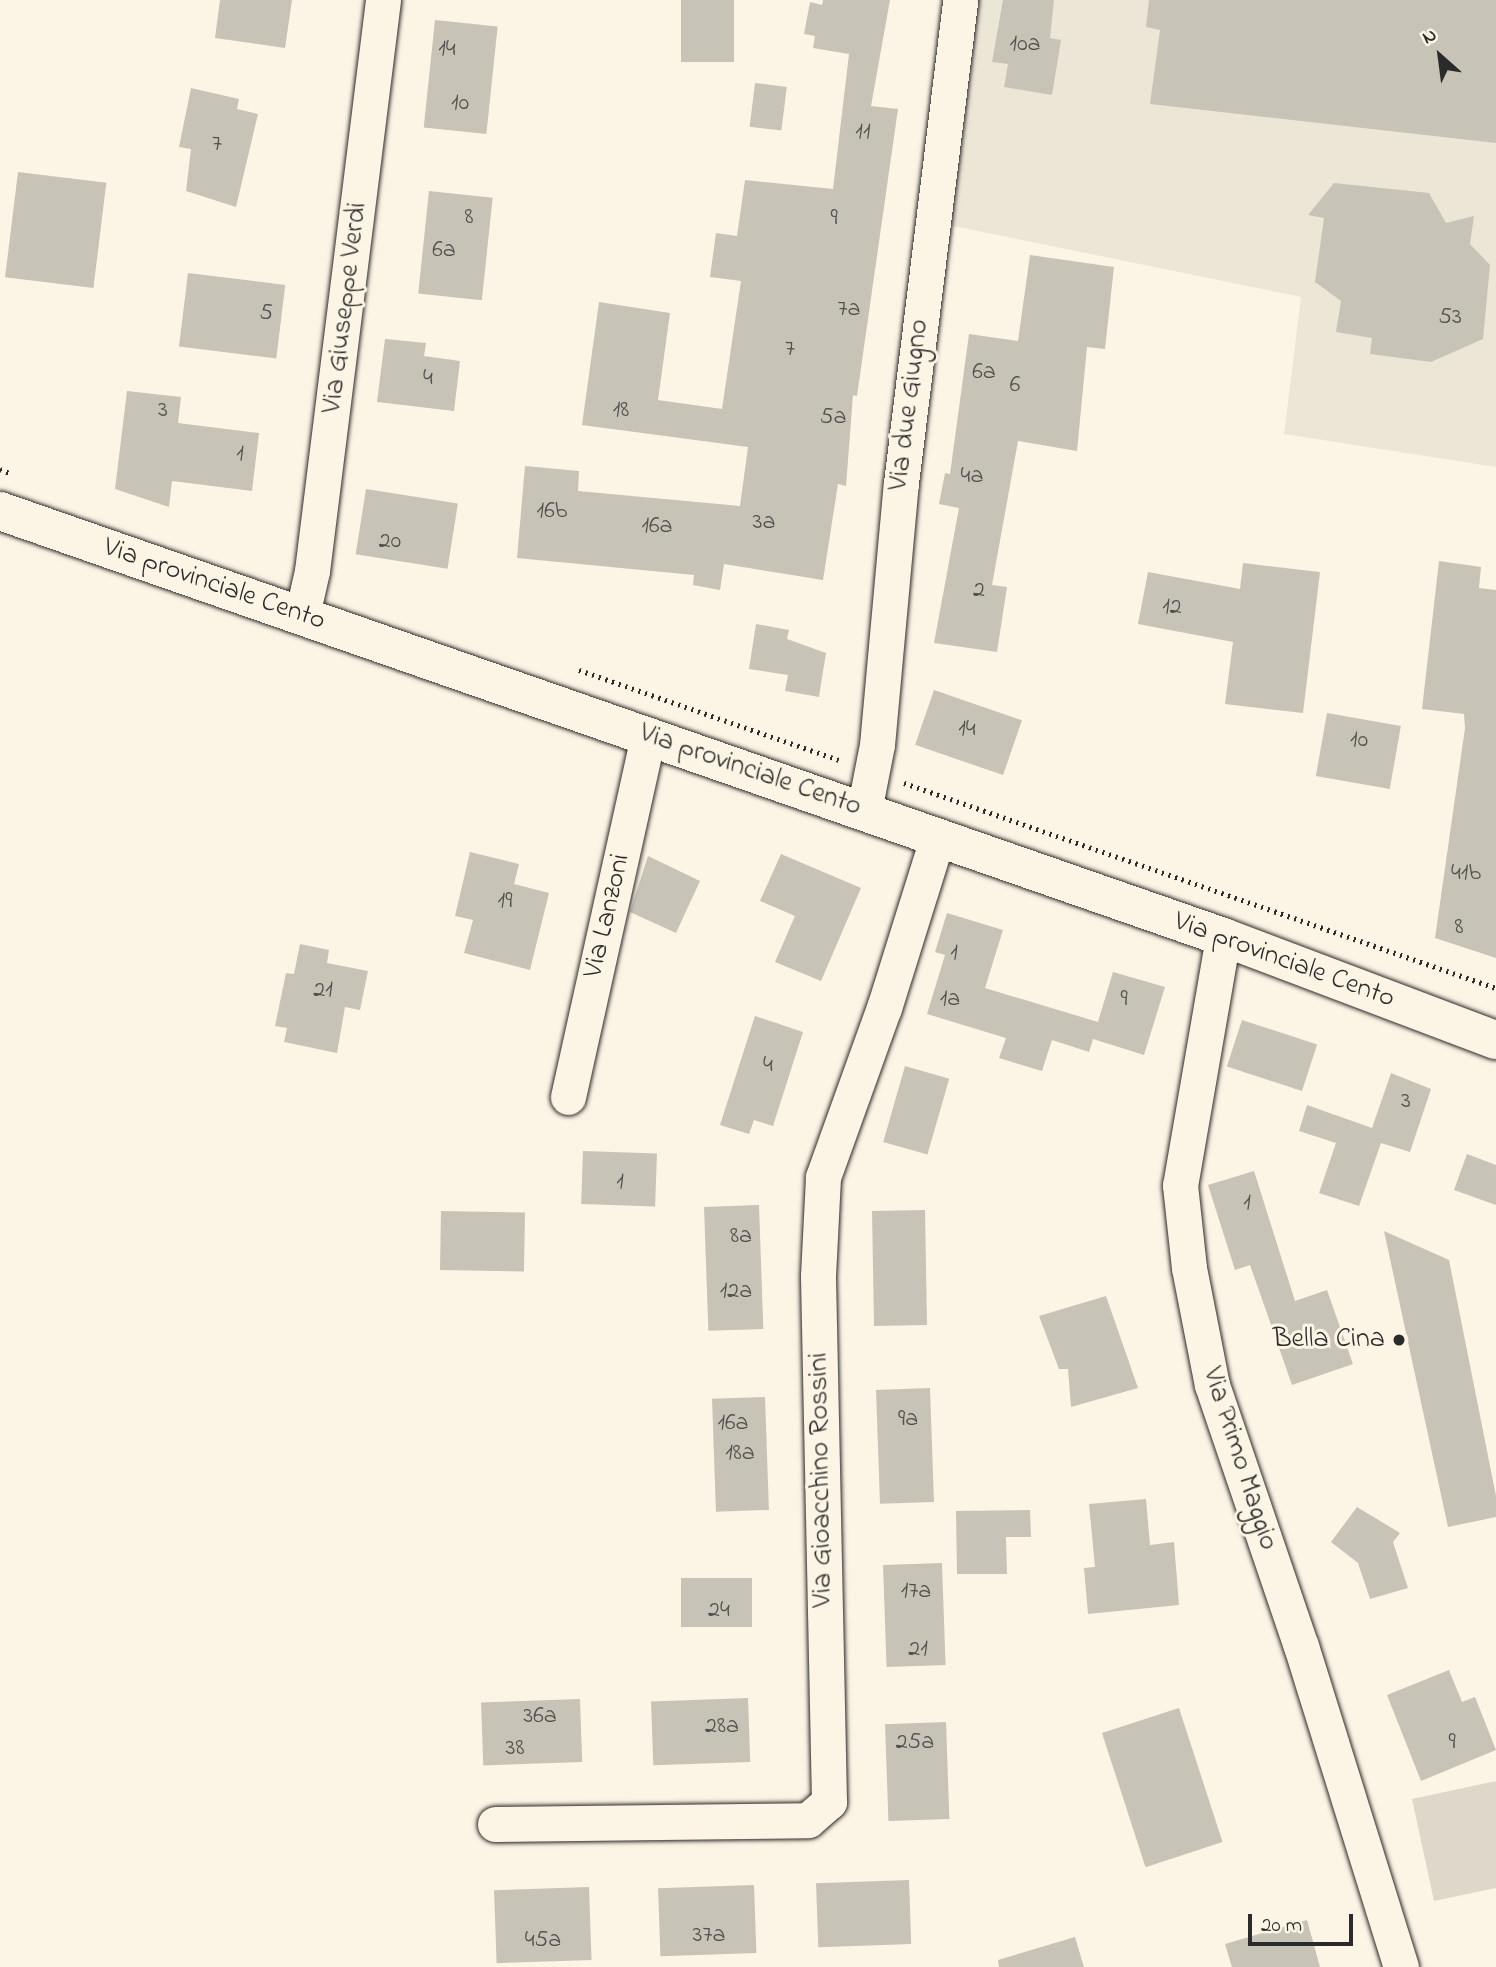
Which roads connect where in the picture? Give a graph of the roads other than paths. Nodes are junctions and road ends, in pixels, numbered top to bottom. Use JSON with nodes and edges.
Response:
{"nodes":[{"id":1,"x":383,"y":0,"type":"edge"},
{"id":2,"x":960,"y":0,"type":"edge"},
{"id":3,"x":0,"y":511,"type":"edge"},
{"id":4,"x":302,"y":615,"type":"junction"},
{"id":5,"x":648,"y":736,"type":"junction"},
{"id":6,"x":864,"y":811,"type":"junction"},
{"id":7,"x":938,"y":836,"type":"junction"},
{"id":8,"x":1223,"y":937,"type":"junction"},
{"id":9,"x":1496,"y":1040,"type":"edge"},
{"id":10,"x":568,"y":1097,"type":"dead end"},
{"id":11,"x":495,"y":1824,"type":"dead end"},
{"id":12,"x":1401,"y":1967,"type":"edge"}],
"edges":[{"from":1,"to":4,"type":"street","name":"Via Giuseppe Verdi"},
{"from":2,"to":6,"type":"street","name":"Via due Giugno"},
{"from":3,"to":4,"type":"main road","name":"Via provinciale Cento"},
{"from":4,"to":5,"type":"main road","name":"Via provinciale Cento"},
{"from":5,"to":6,"type":"main road","name":"Via provinciale Cento"},
{"from":5,"to":10,"type":"street","name":"Via Lanzoni"},
{"from":6,"to":7,"type":"main road","name":"Via provinciale Cento"},
{"from":7,"to":8,"type":"main road","name":"Via provinciale Cento"},
{"from":7,"to":11,"type":"street","name":"Via Gioacchino Rossini"},
{"from":8,"to":9,"type":"main road","name":"Via provinciale Cento"},
{"from":8,"to":12,"type":"street","name":"Via Primo Maggio"}]}
